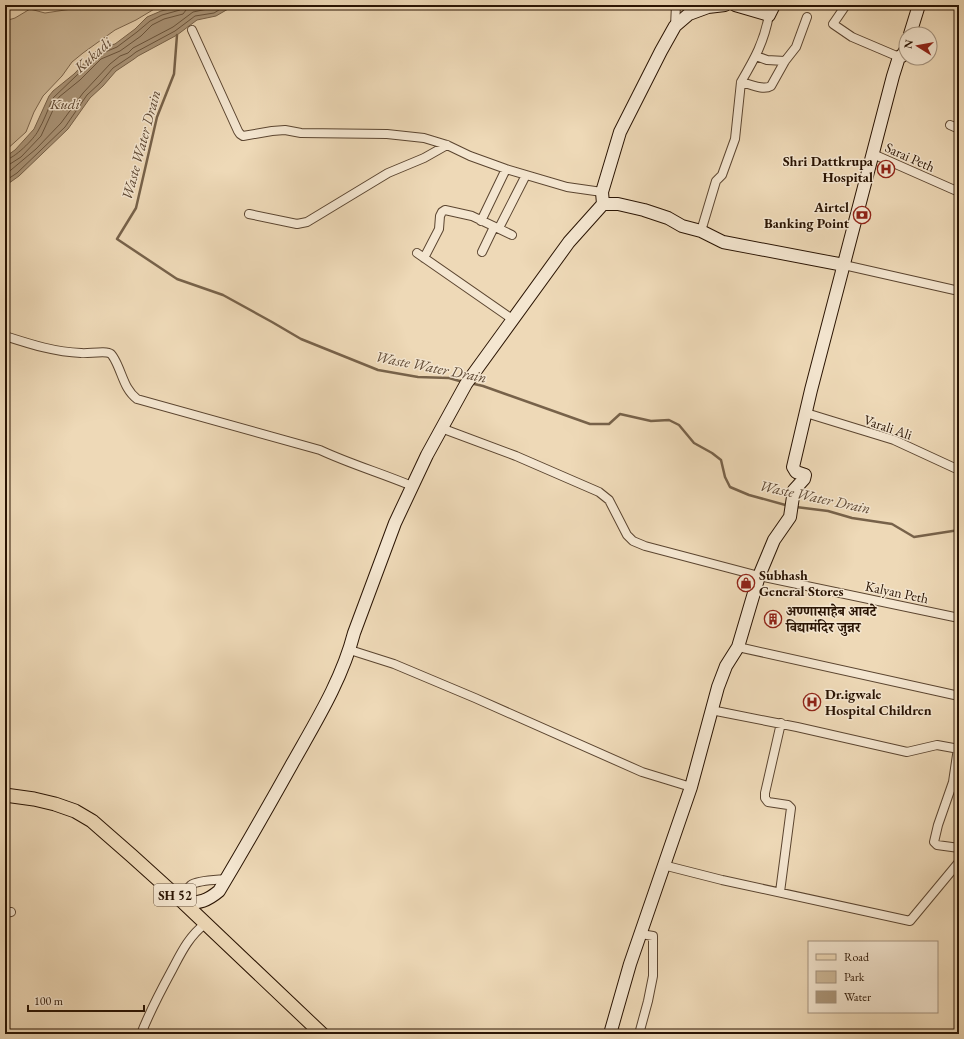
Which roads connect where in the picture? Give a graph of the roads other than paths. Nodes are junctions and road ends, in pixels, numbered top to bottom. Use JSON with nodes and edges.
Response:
{"nodes":[{"id":1,"x":676,"y":5,"type":"edge"},
{"id":2,"x":725,"y":5,"type":"edge"},
{"id":3,"x":735,"y":5,"type":"edge"},
{"id":4,"x":846,"y":5,"type":"edge"},
{"id":5,"x":919,"y":5,"type":"edge"},
{"id":6,"x":772,"y":10,"type":"edge"},
{"id":7,"x":807,"y":17,"type":"dead end"},
{"id":8,"x":675,"y":26,"type":"junction"},
{"id":9,"x":912,"y":26,"type":"edge"},
{"id":10,"x":192,"y":30,"type":"dead end"},
{"id":11,"x":898,"y":52,"type":"edge"},
{"id":12,"x":756,"y":56,"type":"junction"},
{"id":13,"x":785,"y":61,"type":"junction"},
{"id":14,"x":898,"y":66,"type":"edge"},
{"id":15,"x":741,"y":82,"type":"junction"},
{"id":16,"x":950,"y":125,"type":"dead end"},
{"id":17,"x":959,"y":129,"type":"edge"},
{"id":18,"x":447,"y":145,"type":"junction"},
{"id":19,"x":873,"y":154,"type":"junction"},
{"id":20,"x":506,"y":169,"type":"junction"},
{"id":21,"x":526,"y":175,"type":"junction"},
{"id":22,"x":959,"y":192,"type":"edge"},
{"id":23,"x":602,"y":198,"type":"junction"},
{"id":24,"x":249,"y":214,"type":"dead end"},
{"id":25,"x":481,"y":220,"type":"junction"},
{"id":26,"x":496,"y":227,"type":"junction"},
{"id":27,"x":701,"y":231,"type":"junction"},
{"id":28,"x":512,"y":235,"type":"dead end"},
{"id":29,"x":482,"y":252,"type":"dead end"},
{"id":30,"x":844,"y":265,"type":"junction"},
{"id":31,"x":959,"y":291,"type":"edge"},
{"id":32,"x":512,"y":319,"type":"junction"},
{"id":33,"x":5,"y":336,"type":"edge"},
{"id":34,"x":806,"y":413,"type":"junction"},
{"id":35,"x":441,"y":428,"type":"junction"},
{"id":36,"x":959,"y":470,"type":"edge"},
{"id":37,"x":412,"y":486,"type":"junction"},
{"id":38,"x":759,"y":576,"type":"junction"},
{"id":39,"x":959,"y":618,"type":"edge"},
{"id":40,"x":738,"y":647,"type":"junction"},
{"id":41,"x":350,"y":650,"type":"junction"},
{"id":42,"x":959,"y":696,"type":"edge"},
{"id":43,"x":711,"y":710,"type":"junction"},
{"id":44,"x":781,"y":723,"type":"junction"},
{"id":45,"x":958,"y":748,"type":"edge"},
{"id":46,"x":691,"y":787,"type":"junction"},
{"id":47,"x":5,"y":795,"type":"edge"},
{"id":48,"x":959,"y":848,"type":"edge"},
{"id":49,"x":959,"y":862,"type":"edge"},
{"id":50,"x":663,"y":865,"type":"junction"},
{"id":51,"x":227,"y":879,"type":"junction"},
{"id":52,"x":780,"y":892,"type":"junction"},
{"id":53,"x":184,"y":903,"type":"junction"},
{"id":54,"x":205,"y":924,"type":"junction"},
{"id":55,"x":641,"y":934,"type":"junction"},
{"id":56,"x":141,"y":1034,"type":"edge"},
{"id":57,"x":322,"y":1034,"type":"edge"},
{"id":58,"x":610,"y":1034,"type":"edge"},
{"id":59,"x":639,"y":1034,"type":"edge"}],
"edges":[{"from":1,"to":8,"type":"street"},
{"from":2,"to":8,"type":"street"},
{"from":3,"to":6,"type":"street"},
{"from":4,"to":11,"type":"street"},
{"from":5,"to":9,"type":"street"},
{"from":6,"to":12,"type":"street"},
{"from":7,"to":13,"type":"street"},
{"from":8,"to":23,"type":"street"},
{"from":10,"to":18,"type":"street"},
{"from":12,"to":13,"type":"street"},
{"from":12,"to":15,"type":"street"},
{"from":13,"to":15,"type":"street"},
{"from":14,"to":19,"type":"street"},
{"from":15,"to":27,"type":"street"},
{"from":16,"to":17,"type":"street"},
{"from":18,"to":20,"type":"street"},
{"from":18,"to":24,"type":"street"},
{"from":19,"to":22,"type":"street","name":"Sarai Peth"},
{"from":19,"to":30,"type":"street"},
{"from":20,"to":21,"type":"street"},
{"from":20,"to":25,"type":"street"},
{"from":21,"to":23,"type":"street"},
{"from":21,"to":26,"type":"street"},
{"from":23,"to":27,"type":"street"},
{"from":23,"to":32,"type":"street"},
{"from":25,"to":26,"type":"street"},
{"from":25,"to":32,"type":"street"},
{"from":26,"to":28,"type":"street"},
{"from":26,"to":29,"type":"street"},
{"from":27,"to":30,"type":"street"},
{"from":30,"to":31,"type":"street"},
{"from":30,"to":34,"type":"street"},
{"from":32,"to":35,"type":"street"},
{"from":33,"to":37,"type":"street"},
{"from":34,"to":36,"type":"street","name":"Varali Ali"},
{"from":34,"to":38,"type":"street"},
{"from":35,"to":37,"type":"street"},
{"from":35,"to":38,"type":"street","name":"Kalyan Peth"},
{"from":37,"to":41,"type":"street"},
{"from":38,"to":39,"type":"street","name":"Kalyan Peth"},
{"from":38,"to":40,"type":"street"},
{"from":40,"to":42,"type":"street"},
{"from":40,"to":43,"type":"street"},
{"from":41,"to":46,"type":"street"},
{"from":41,"to":51,"type":"street"},
{"from":43,"to":44,"type":"street"},
{"from":43,"to":46,"type":"street"},
{"from":44,"to":45,"type":"street"},
{"from":44,"to":52,"type":"street"},
{"from":45,"to":48,"type":"street"},
{"from":46,"to":50,"type":"street"},
{"from":47,"to":53,"type":"main road","number":"SH 52"},
{"from":49,"to":52,"type":"street"},
{"from":50,"to":52,"type":"street"},
{"from":50,"to":55,"type":"street"},
{"from":51,"to":53,"type":"street"},
{"from":51,"to":53,"type":"street"},
{"from":53,"to":54,"type":"main road","number":"SH 52"},
{"from":54,"to":56,"type":"street"},
{"from":54,"to":57,"type":"main road","number":"SH 52"},
{"from":55,"to":58,"type":"street"},
{"from":55,"to":59,"type":"street"}]}
